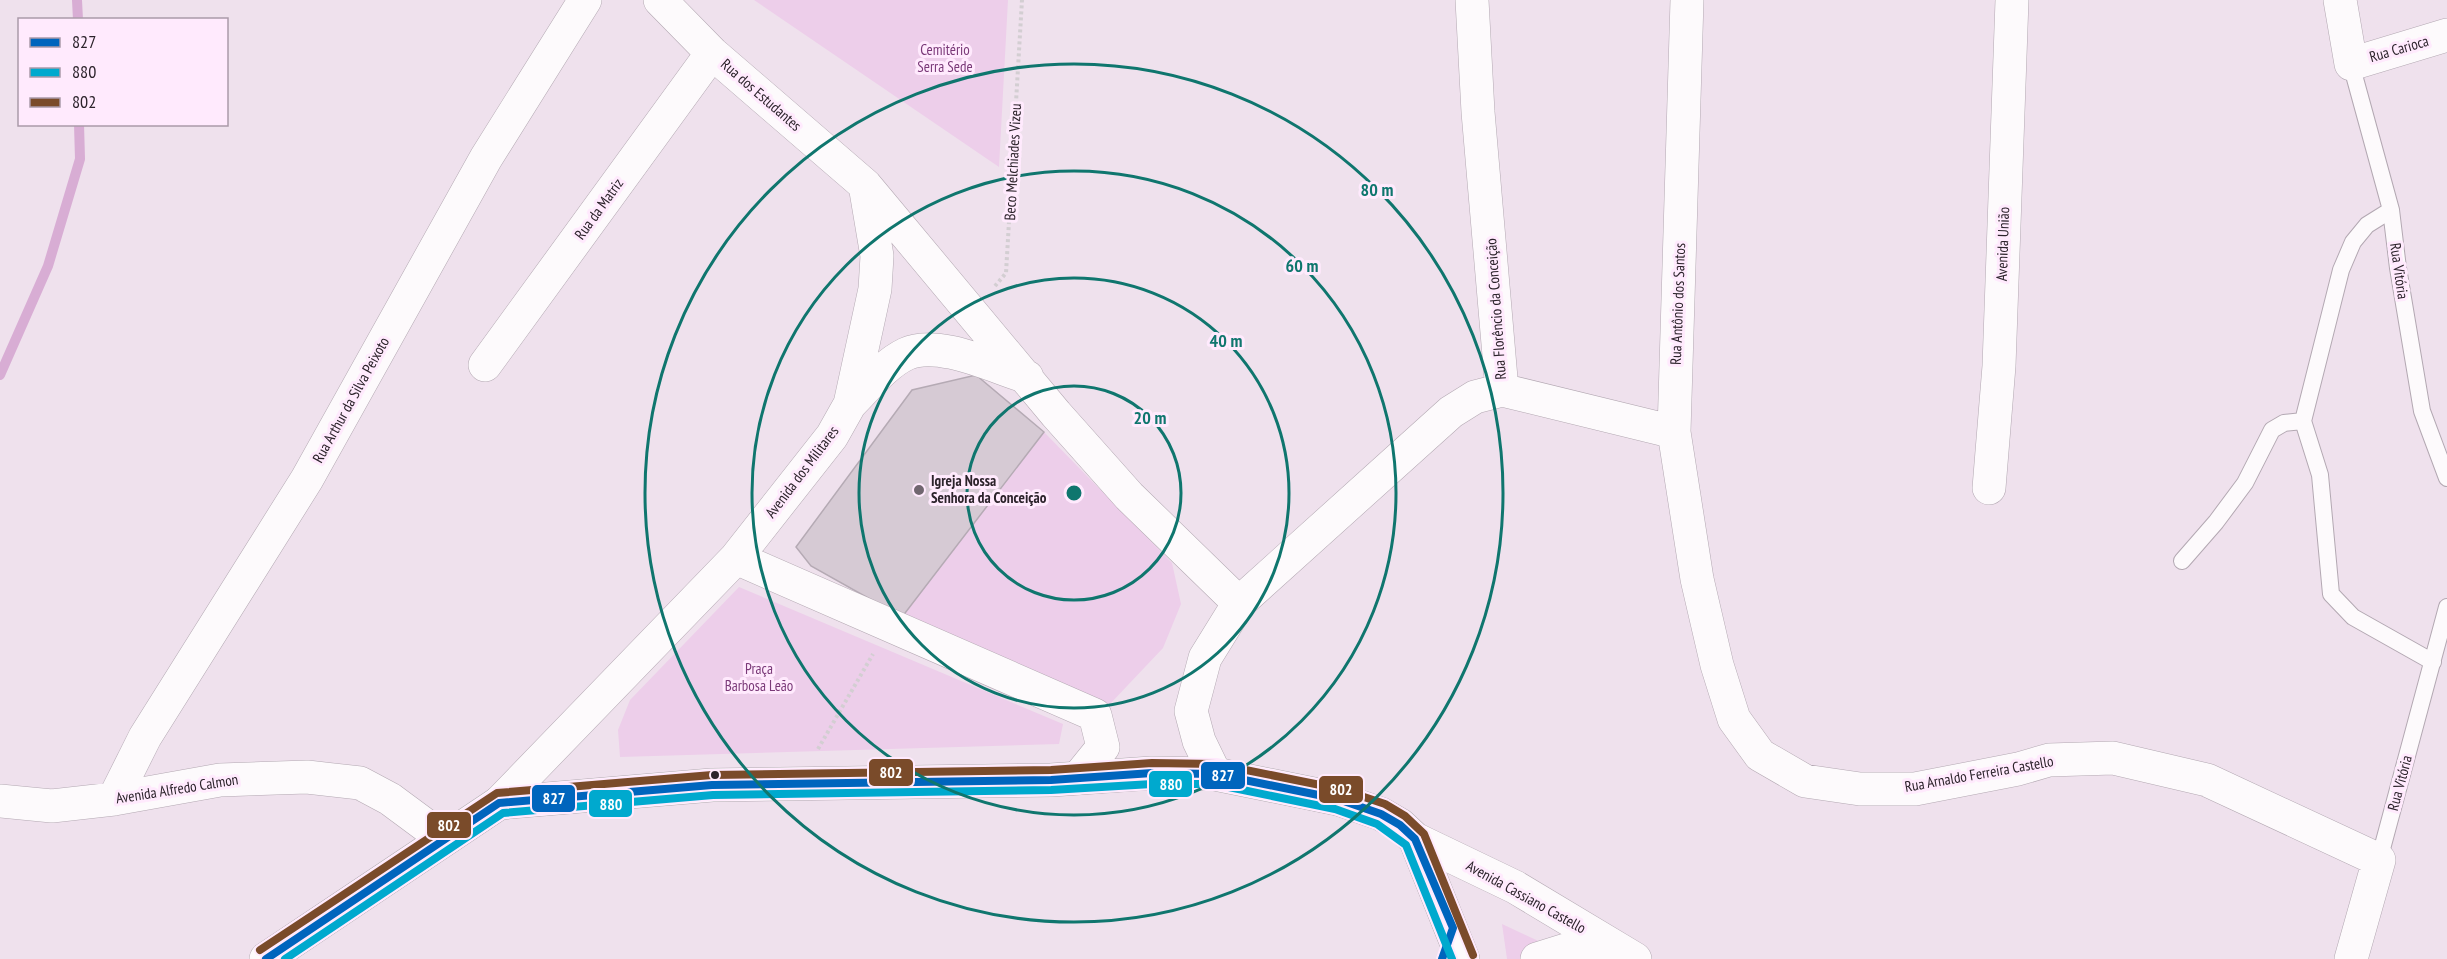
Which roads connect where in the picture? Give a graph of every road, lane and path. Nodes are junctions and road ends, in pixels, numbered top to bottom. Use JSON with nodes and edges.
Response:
{"nodes":[{"id":1,"x":585,"y":0,"type":"edge"},
{"id":2,"x":660,"y":0,"type":"edge"},
{"id":3,"x":1022,"y":0,"type":"edge"},
{"id":4,"x":1472,"y":0,"type":"edge"},
{"id":5,"x":1687,"y":0,"type":"edge"},
{"id":6,"x":2012,"y":0,"type":"edge"},
{"id":7,"x":2340,"y":0,"type":"edge"},
{"id":8,"x":2447,"y":35,"type":"edge"},
{"id":9,"x":712,"y":53,"type":"junction"},
{"id":10,"x":2351,"y":64,"type":"junction"},
{"id":11,"x":865,"y":185,"type":"junction"},
{"id":12,"x":2391,"y":210,"type":"junction"},
{"id":13,"x":973,"y":312,"type":"junction"},
{"id":14,"x":485,"y":365,"type":"dead end"},
{"id":15,"x":1027,"y":377,"type":"junction"},
{"id":16,"x":1502,"y":390,"type":"junction"},
{"id":17,"x":850,"y":404,"type":"junction"},
{"id":18,"x":2303,"y":421,"type":"junction"},
{"id":19,"x":1674,"y":432,"type":"junction"},
{"id":20,"x":2447,"y":478,"type":"edge"},
{"id":21,"x":1989,"y":488,"type":"dead end"},
{"id":22,"x":736,"y":558,"type":"junction"},
{"id":23,"x":2182,"y":561,"type":"dead end"},
{"id":24,"x":1239,"y":603,"type":"junction"},
{"id":25,"x":2447,"y":607,"type":"edge"},
{"id":26,"x":890,"y":625,"type":"junction"},
{"id":27,"x":2433,"y":662,"type":"junction"},
{"id":28,"x":1215,"y":774,"type":"junction"},
{"id":29,"x":1078,"y":778,"type":"junction"},
{"id":30,"x":798,"y":783,"type":"junction"},
{"id":31,"x":114,"y":799,"type":"junction"},
{"id":32,"x":0,"y":801,"type":"edge"},
{"id":33,"x":498,"y":803,"type":"junction"},
{"id":34,"x":444,"y":839,"type":"junction"},
{"id":35,"x":1415,"y":839,"type":"junction"},
{"id":36,"x":2379,"y":860,"type":"junction"},
{"id":37,"x":1453,"y":928,"type":"junction"},
{"id":38,"x":266,"y":959,"type":"edge"},
{"id":39,"x":1442,"y":959,"type":"edge"},
{"id":40,"x":1463,"y":959,"type":"edge"},
{"id":41,"x":1537,"y":959,"type":"edge"},
{"id":42,"x":1619,"y":959,"type":"edge"},
{"id":43,"x":1635,"y":959,"type":"edge"},
{"id":44,"x":2350,"y":959,"type":"edge"}],
"edges":[{"from":1,"to":31,"type":"street","name":"Rua Arthur da Silva Peixoto"},
{"from":2,"to":9,"type":"street","name":"Rua dos Estudantes"},
{"from":3,"to":13,"type":"path","name":"Beco Melchiades Vizeu"},
{"from":4,"to":16,"type":"street","name":"Rua Florêncio da Conceição"},
{"from":5,"to":19,"type":"street","name":"Rua Antônio dos Santos"},
{"from":6,"to":21,"type":"street","name":"Avenida União"},
{"from":7,"to":10,"type":"street"},
{"from":8,"to":10,"type":"street","name":"Rua Carioca"},
{"from":9,"to":11,"type":"street","name":"Rua dos Estudantes"},
{"from":9,"to":14,"type":"street","name":"Rua da Matriz"},
{"from":10,"to":12,"type":"lane","name":"Rua Vitória"},
{"from":11,"to":13,"type":"street"},
{"from":11,"to":17,"type":"street","name":"Avenida dos Militares"},
{"from":12,"to":18,"type":"lane"},
{"from":12,"to":20,"type":"lane","name":"Rua Vitória"},
{"from":13,"to":15,"type":"street"},
{"from":15,"to":17,"type":"street"},
{"from":15,"to":24,"type":"street"},
{"from":16,"to":19,"type":"street"},
{"from":16,"to":24,"type":"street","name":"Rua Florêncio da Conceição"},
{"from":17,"to":22,"type":"street","name":"Avenida dos Militares"},
{"from":18,"to":23,"type":"lane"},
{"from":18,"to":27,"type":"lane"},
{"from":19,"to":36,"type":"street","name":"Rua Arnaldo Ferreira Castello"},
{"from":22,"to":26,"type":"street"},
{"from":22,"to":33,"type":"street","name":"Avenida dos Militares"},
{"from":24,"to":28,"type":"street","name":"Rua Florêncio da Conceição"},
{"from":25,"to":27,"type":"lane","name":"Rua Vitória"},
{"from":26,"to":29,"type":"street"},
{"from":26,"to":30,"type":"path"},
{"from":27,"to":36,"type":"lane","name":"Rua Vitória"},
{"from":28,"to":29,"type":"street"},
{"from":28,"to":35,"type":"street"},
{"from":29,"to":30,"type":"street"},
{"from":30,"to":33,"type":"street"},
{"from":31,"to":32,"type":"street","name":"Avenida Alfredo Calmon"},
{"from":31,"to":34,"type":"street","name":"Avenida Alfredo Calmon"},
{"from":33,"to":34,"type":"street","name":"Avenida dos Militares"},
{"from":34,"to":38,"type":"street","name":"Avenida dos Militares"},
{"from":35,"to":37,"type":"street"},
{"from":35,"to":43,"type":"street","name":"Avenida Cassiano Castello"},
{"from":36,"to":44,"type":"street","name":"Rua Vitória"},
{"from":37,"to":39,"type":"street"},
{"from":37,"to":40,"type":"street"},
{"from":41,"to":42,"type":"street"}]}
